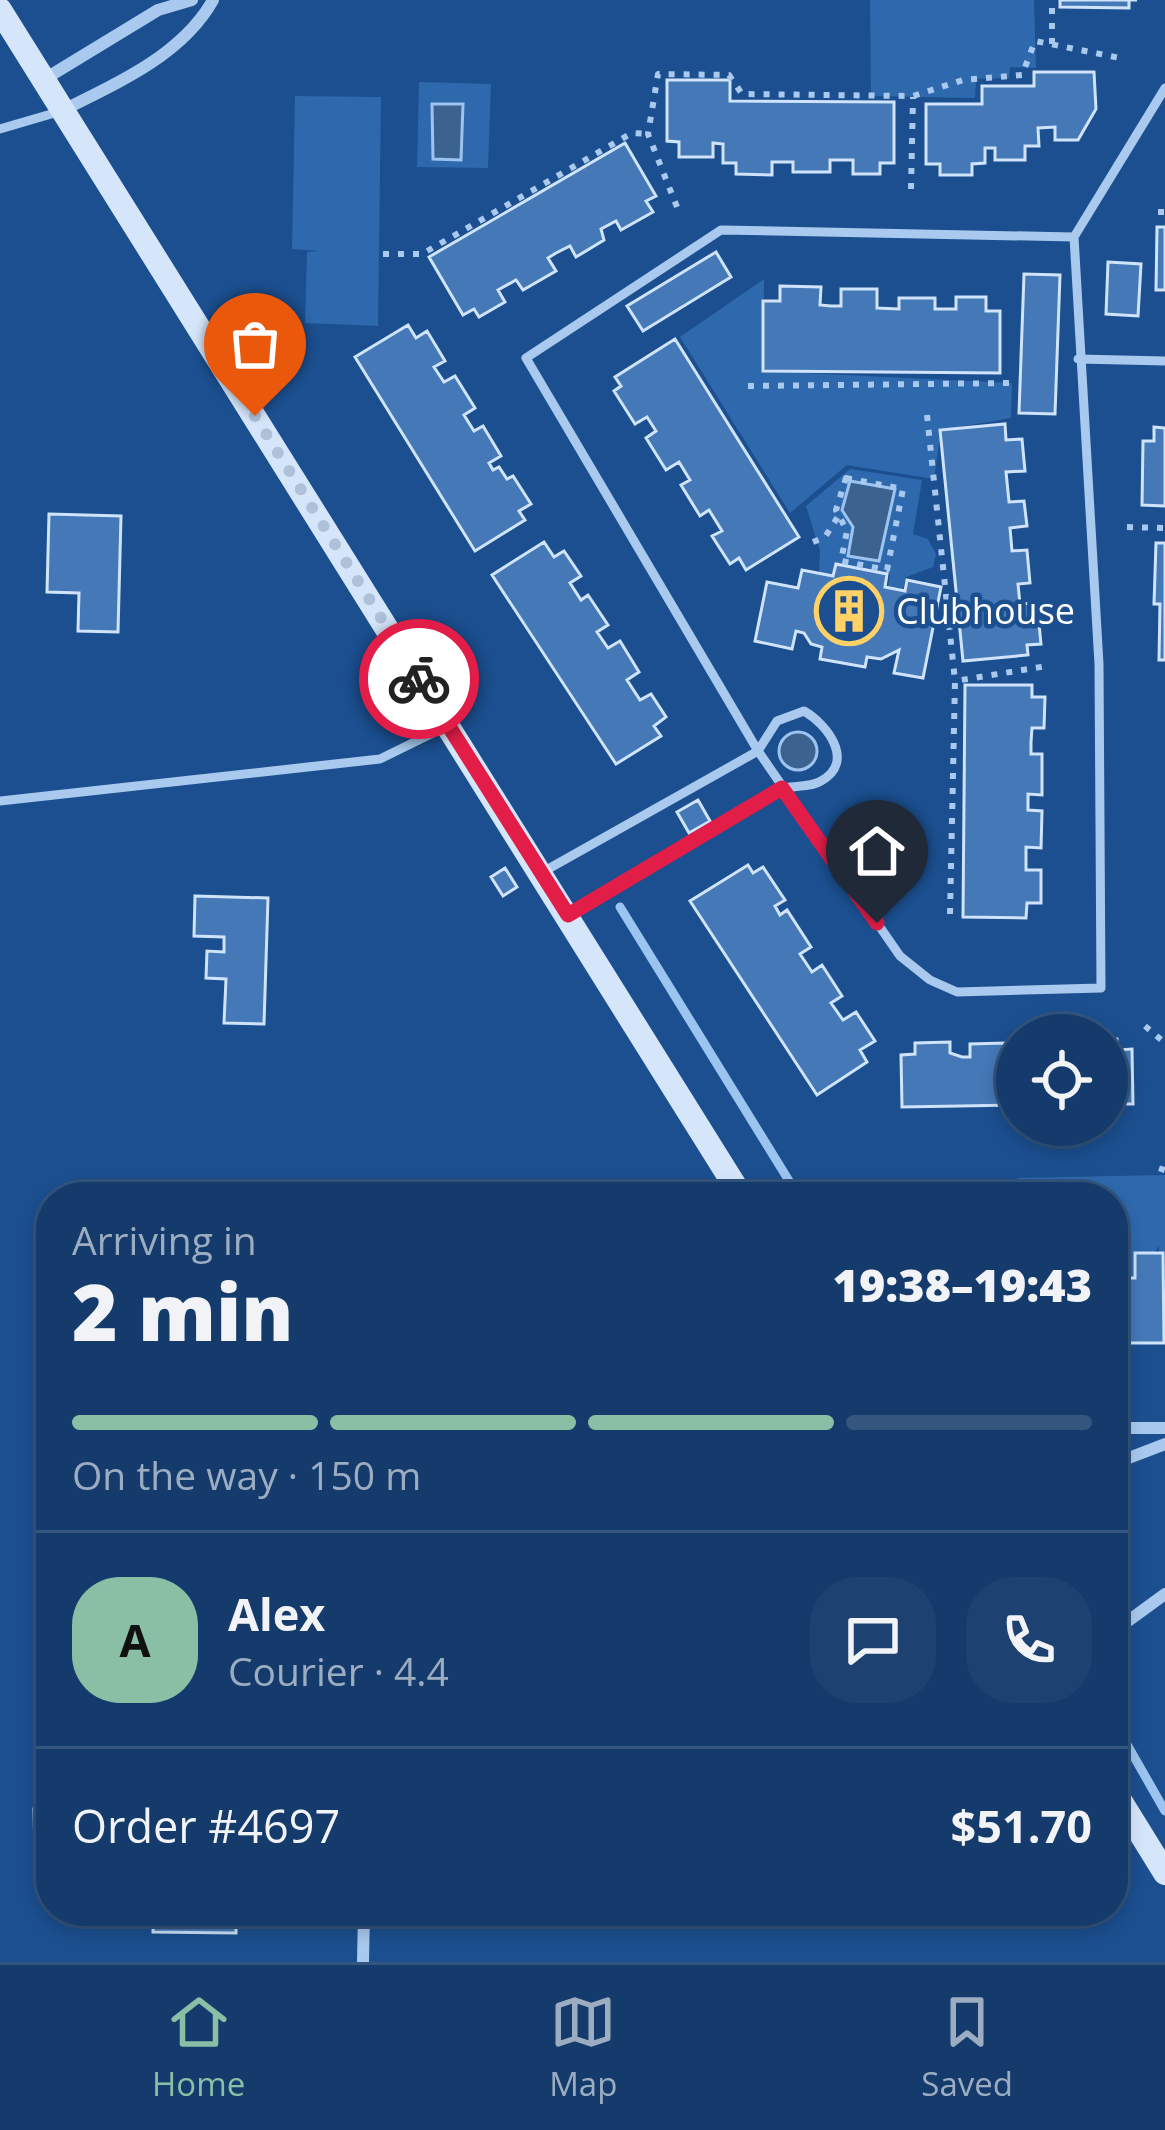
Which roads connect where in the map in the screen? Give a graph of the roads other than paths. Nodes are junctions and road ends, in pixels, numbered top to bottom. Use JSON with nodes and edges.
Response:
{"nodes":[{"id":1,"x":192,"y":0,"type":"edge"},
{"id":2,"x":212,"y":0,"type":"edge"},
{"id":3,"x":0,"y":10,"type":"edge"},
{"id":4,"x":43,"y":80,"type":"junction"},
{"id":5,"x":1165,"y":88,"type":"edge"},
{"id":6,"x":62,"y":111,"type":"junction"},
{"id":7,"x":0,"y":129,"type":"edge"},
{"id":8,"x":1074,"y":237,"type":"junction"},
{"id":9,"x":1078,"y":359,"type":"junction"},
{"id":10,"x":1165,"y":362,"type":"edge"},
{"id":11,"x":448,"y":725,"type":"junction"},
{"id":12,"x":758,"y":751,"type":"junction"},
{"id":13,"x":782,"y":788,"type":"junction"},
{"id":14,"x":0,"y":801,"type":"edge"},
{"id":15,"x":541,"y":873,"type":"junction"},
{"id":16,"x":568,"y":915,"type":"junction"},
{"id":17,"x":733,"y":1182,"type":"edge"},
{"id":18,"x":1128,"y":1428,"type":"edge"},
{"id":19,"x":1165,"y":1428,"type":"edge"},
{"id":20,"x":1165,"y":1444,"type":"edge"},
{"id":21,"x":1128,"y":1458,"type":"edge"},
{"id":22,"x":1165,"y":1594,"type":"edge"},
{"id":23,"x":1128,"y":1621,"type":"edge"},
{"id":24,"x":1128,"y":1813,"type":"edge"},
{"id":25,"x":1165,"y":1873,"type":"edge"},
{"id":26,"x":364,"y":1926,"type":"edge"},
{"id":27,"x":363,"y":1962,"type":"edge"}],
"edges":[{"from":1,"to":4,"type":"street"},
{"from":2,"to":6,"type":"street"},
{"from":3,"to":4,"type":"street"},
{"from":4,"to":6,"type":"street"},
{"from":5,"to":8,"type":"lane"},
{"from":6,"to":7,"type":"lane"},
{"from":6,"to":11,"type":"street"},
{"from":8,"to":9,"type":"lane"},
{"from":8,"to":12,"type":"lane"},
{"from":9,"to":10,"type":"lane"},
{"from":9,"to":13,"type":"lane"},
{"from":11,"to":14,"type":"lane"},
{"from":11,"to":15,"type":"street"},
{"from":12,"to":13,"type":"lane"},
{"from":12,"to":13,"type":"lane"},
{"from":12,"to":15,"type":"lane"},
{"from":13,"to":16,"type":"lane"},
{"from":15,"to":16,"type":"street"},
{"from":16,"to":17,"type":"street"},
{"from":18,"to":19,"type":"street"},
{"from":20,"to":21,"type":"street"},
{"from":22,"to":23,"type":"street"},
{"from":24,"to":25,"type":"street"},
{"from":26,"to":27,"type":"street"}]}
